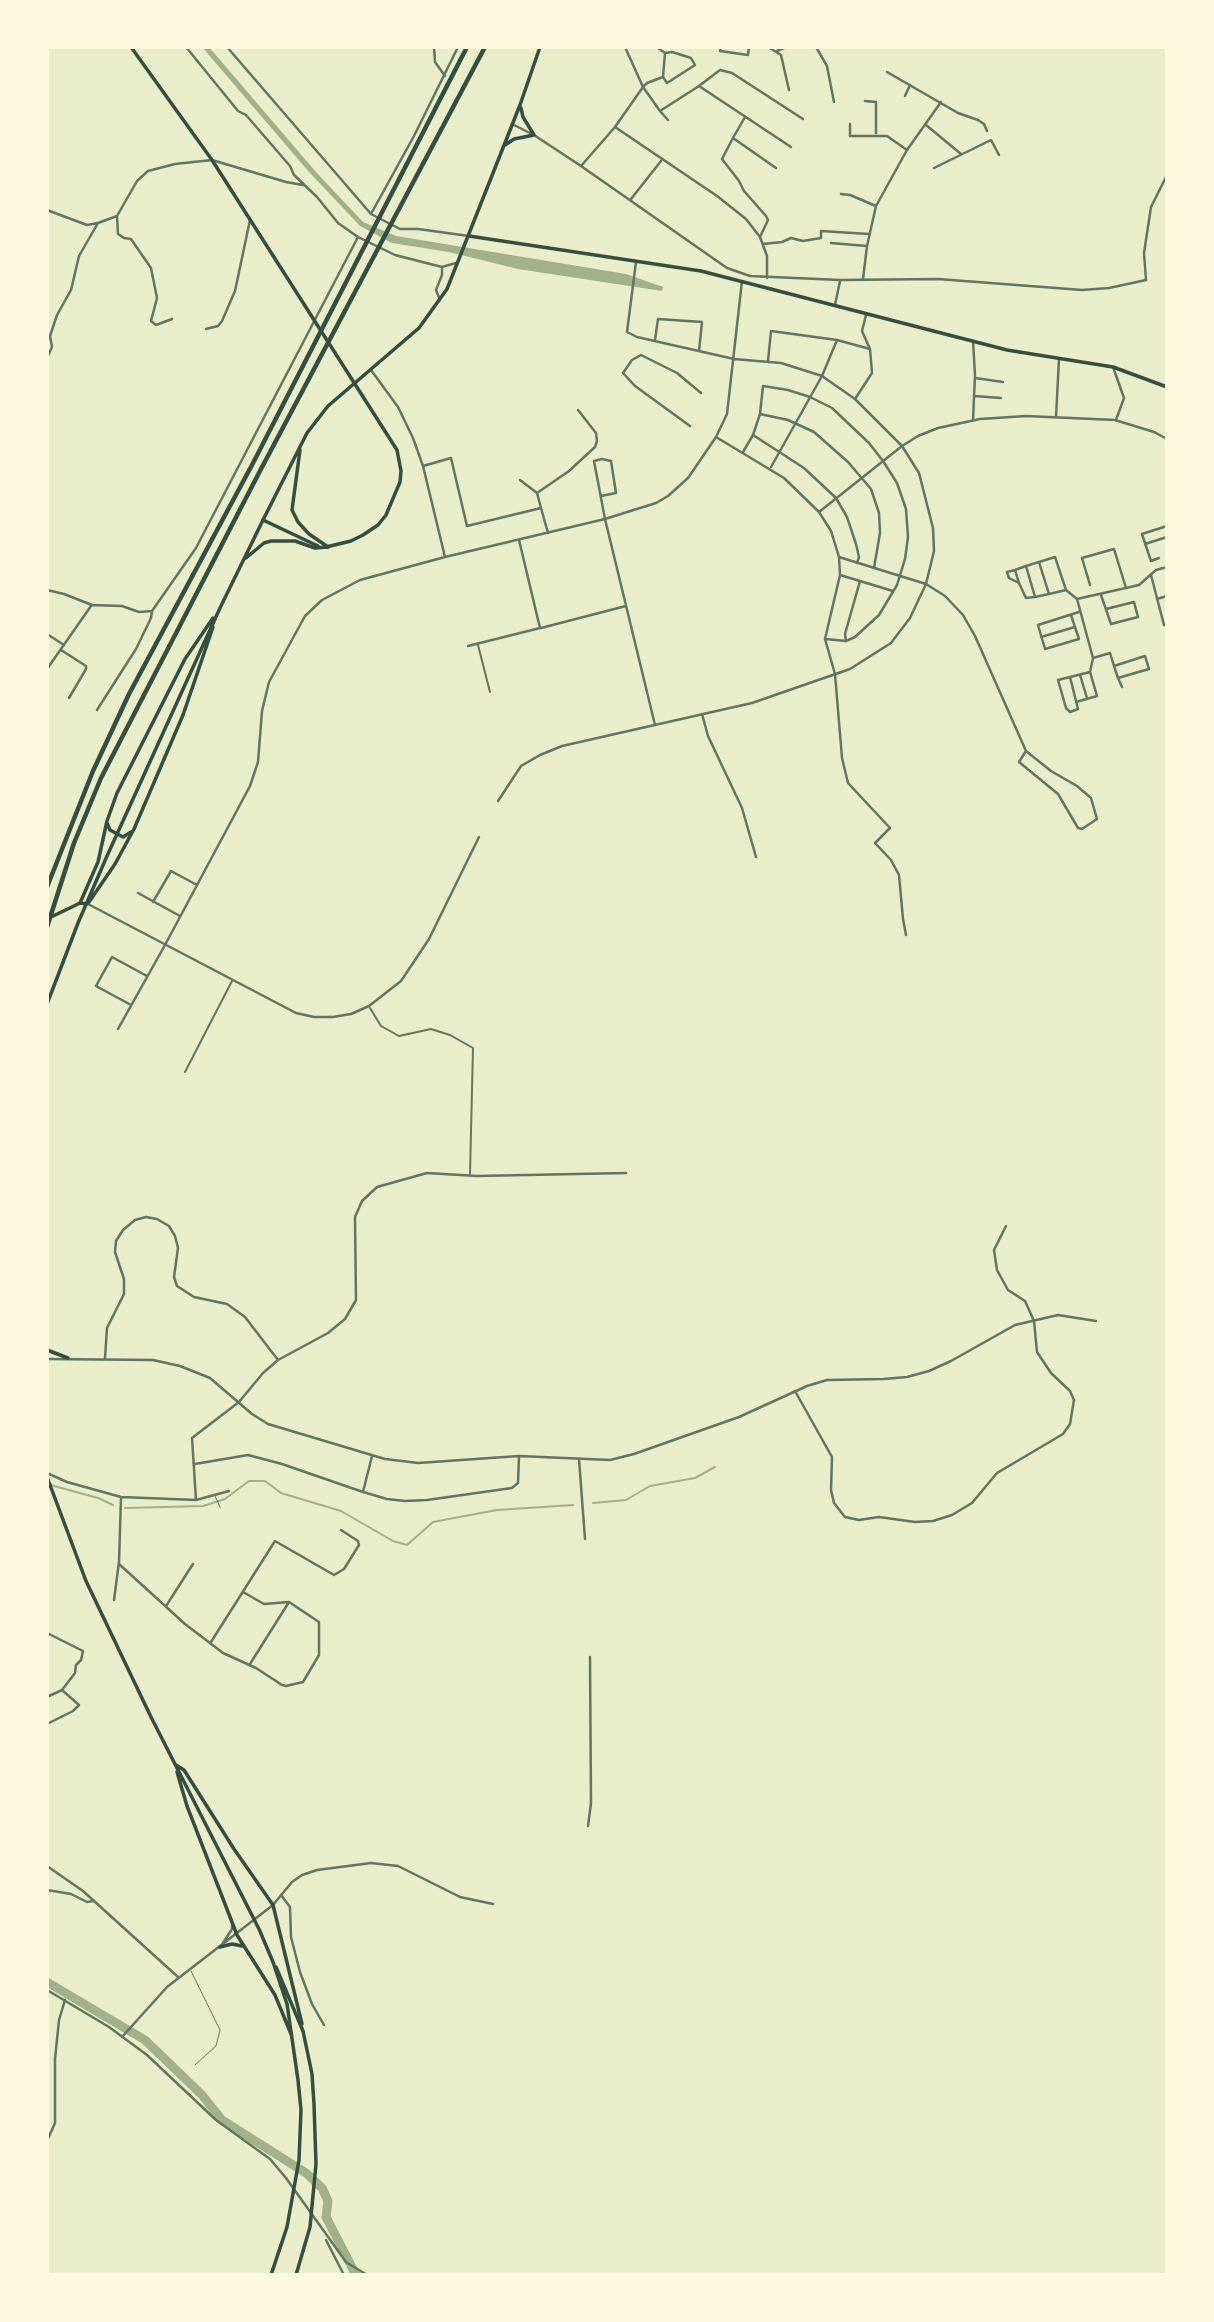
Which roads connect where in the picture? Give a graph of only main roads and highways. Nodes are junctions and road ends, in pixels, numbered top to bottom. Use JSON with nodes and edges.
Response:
{"nodes":[{"id":1,"x":131,"y":47,"type":"edge"},
{"id":2,"x":467,"y":47,"type":"edge"},
{"id":3,"x":485,"y":47,"type":"edge"},
{"id":4,"x":540,"y":47,"type":"edge"},
{"id":5,"x":520,"y":106,"type":"junction"},
{"id":6,"x":505,"y":145,"type":"junction"},
{"id":7,"x":469,"y":236,"type":"junction"},
{"id":8,"x":1167,"y":387,"type":"edge"},
{"id":9,"x":300,"y":446,"type":"junction"},
{"id":10,"x":263,"y":520,"type":"junction"},
{"id":11,"x":328,"y":547,"type":"junction"},
{"id":12,"x":244,"y":560,"type":"junction"},
{"id":13,"x":220,"y":608,"type":"junction"},
{"id":14,"x":107,"y":821,"type":"junction"},
{"id":15,"x":134,"y":829,"type":"junction"},
{"id":16,"x":47,"y":887,"type":"edge"},
{"id":17,"x":80,"y":904,"type":"junction"},
{"id":18,"x":47,"y":919,"type":"edge"},
{"id":19,"x":47,"y":927,"type":"edge"},
{"id":20,"x":47,"y":1004,"type":"edge"},
{"id":21,"x":47,"y":1350,"type":"edge"},
{"id":22,"x":68,"y":1359,"type":"road end"},
{"id":23,"x":47,"y":1475,"type":"edge"},
{"id":24,"x":175,"y":1763,"type":"junction"},
{"id":25,"x":220,"y":1947,"type":"road end"},
{"id":26,"x":245,"y":1948,"type":"junction"},
{"id":27,"x":274,"y":1962,"type":"junction"},
{"id":28,"x":303,"y":2031,"type":"junction"},
{"id":29,"x":294,"y":2041,"type":"junction"},
{"id":30,"x":271,"y":2275,"type":"edge"},
{"id":31,"x":296,"y":2275,"type":"edge"}],
"edges":[{"from":1,"to":11,"type":"main road"},
{"from":2,"to":16,"type":"highway"},
{"from":3,"to":19,"type":"highway"},
{"from":4,"to":5,"type":"main road"},
{"from":5,"to":6,"type":"main road"},
{"from":5,"to":6,"type":"main road"},
{"from":6,"to":7,"type":"main road"},
{"from":7,"to":8,"type":"main road"},
{"from":7,"to":9,"type":"main road"},
{"from":9,"to":10,"type":"main road"},
{"from":9,"to":11,"type":"main road"},
{"from":10,"to":11,"type":"main road"},
{"from":10,"to":12,"type":"main road"},
{"from":11,"to":12,"type":"main road"},
{"from":12,"to":13,"type":"main road"},
{"from":13,"to":14,"type":"main road"},
{"from":13,"to":15,"type":"main road"},
{"from":13,"to":20,"type":"main road"},
{"from":14,"to":15,"type":"main road"},
{"from":14,"to":17,"type":"main road"},
{"from":15,"to":17,"type":"main road"},
{"from":17,"to":18,"type":"main road"},
{"from":21,"to":22,"type":"main road"},
{"from":23,"to":24,"type":"main road"},
{"from":24,"to":26,"type":"main road"},
{"from":24,"to":27,"type":"main road"},
{"from":24,"to":28,"type":"main road"},
{"from":25,"to":26,"type":"main road"},
{"from":26,"to":29,"type":"main road"},
{"from":27,"to":28,"type":"main road"},
{"from":27,"to":29,"type":"main road"},
{"from":28,"to":31,"type":"main road"},
{"from":29,"to":30,"type":"main road"}]}
